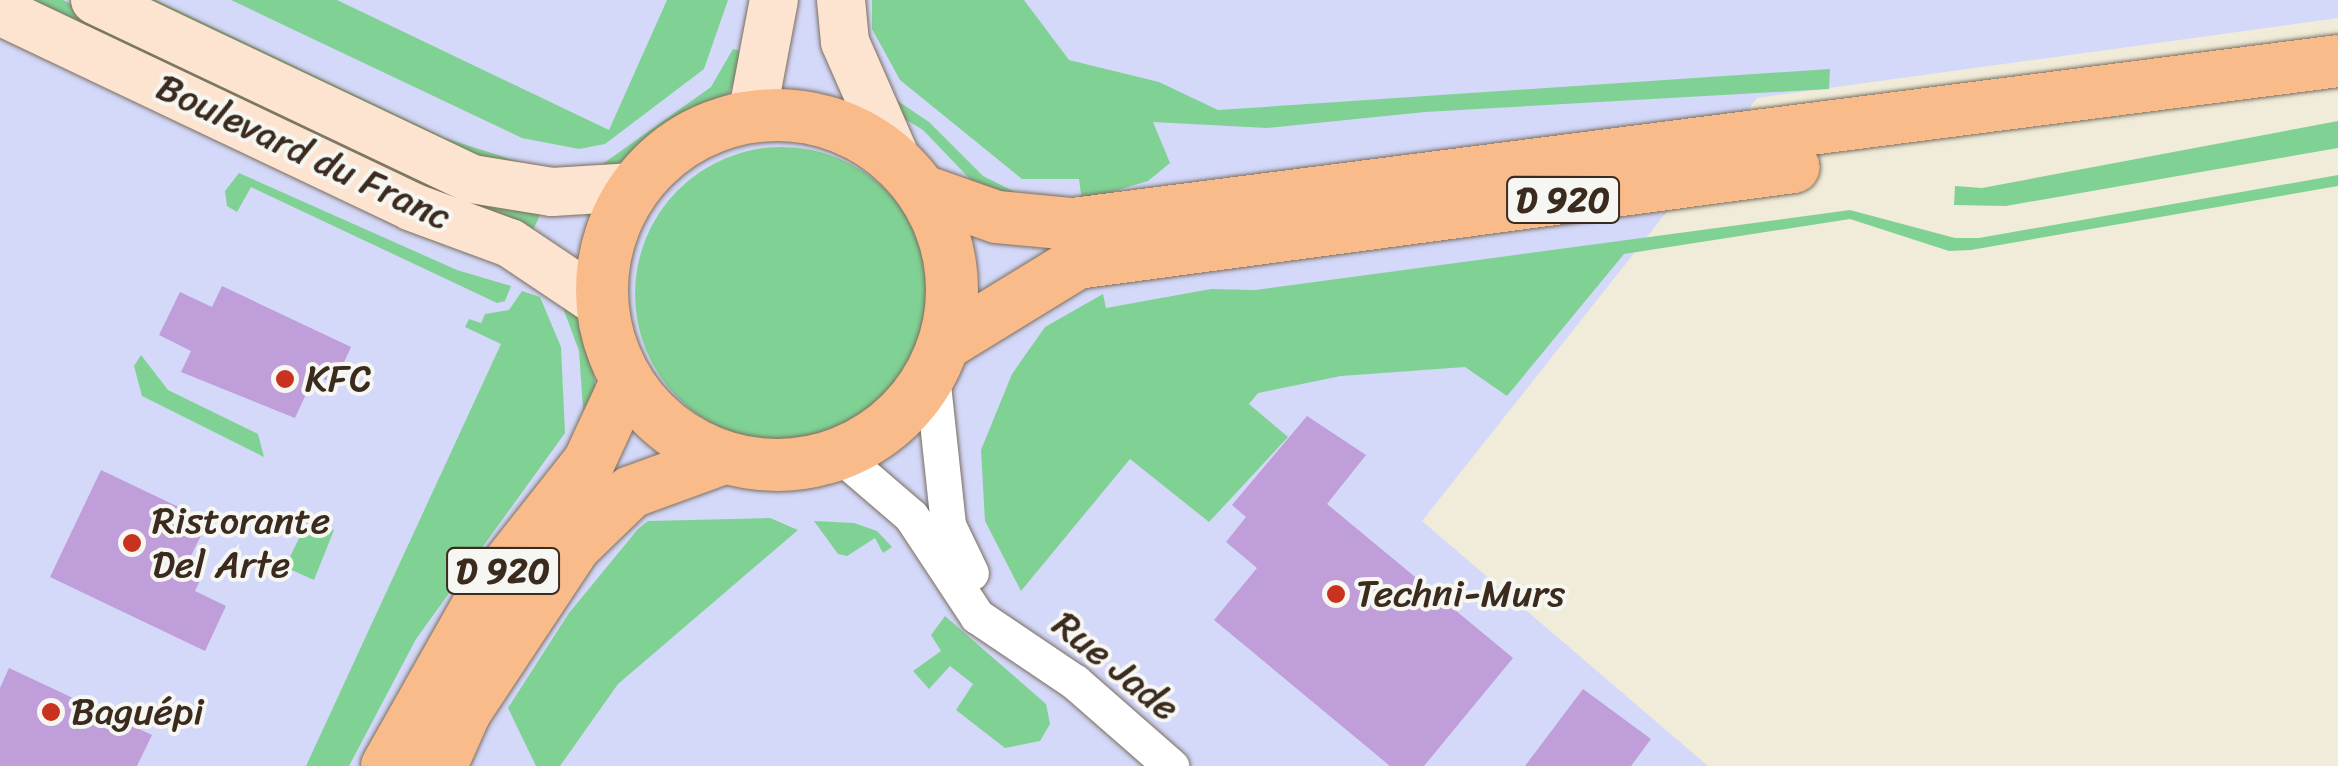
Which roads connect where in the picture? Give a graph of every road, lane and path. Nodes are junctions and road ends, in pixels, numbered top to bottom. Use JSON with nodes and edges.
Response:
{"nodes":[{"id":1,"x":95,"y":0,"type":"edge"},
{"id":2,"x":774,"y":0,"type":"edge"},
{"id":3,"x":841,"y":0,"type":"edge"},
{"id":4,"x":0,"y":11,"type":"edge"},
{"id":5,"x":2338,"y":60,"type":"edge"},
{"id":6,"x":2338,"y":84,"type":"edge"},
{"id":7,"x":752,"y":116,"type":"junction"},
{"id":8,"x":910,"y":176,"type":"junction"},
{"id":9,"x":634,"y":187,"type":"junction"},
{"id":10,"x":601,"y":304,"type":"junction"},
{"id":11,"x":939,"y":360,"type":"junction"},
{"id":12,"x":626,"y":382,"type":"junction"},
{"id":13,"x":840,"y":455,"type":"junction"},
{"id":14,"x":724,"y":458,"type":"junction"},
{"id":15,"x":1007,"y":632,"type":"junction"},
{"id":16,"x":387,"y":766,"type":"edge"},
{"id":17,"x":440,"y":766,"type":"edge"},
{"id":18,"x":1171,"y":766,"type":"edge"}],
"edges":[{"from":1,"to":9,"type":"street","name":"Boulevard du Franc"},
{"from":2,"to":7,"type":"street"},
{"from":3,"to":8,"type":"street"},
{"from":4,"to":10,"type":"street","name":"Boulevard du Franc"},
{"from":5,"to":8,"type":"main road","number":"D 920"},
{"from":6,"to":11,"type":"main road","number":"D 920"},
{"from":7,"to":8,"type":"main road"},
{"from":7,"to":9,"type":"main road"},
{"from":8,"to":11,"type":"main road"},
{"from":9,"to":10,"type":"main road"},
{"from":10,"to":12,"type":"main road"},
{"from":11,"to":13,"type":"main road"},
{"from":11,"to":15,"type":"street","name":"Rue Jade"},
{"from":12,"to":14,"type":"main road"},
{"from":12,"to":16,"type":"main road","number":"D 920"},
{"from":13,"to":14,"type":"main road"},
{"from":13,"to":15,"type":"street","name":"Rue Jade"},
{"from":14,"to":17,"type":"main road","number":"D 920"},
{"from":15,"to":18,"type":"street","name":"Rue Jade"}]}
